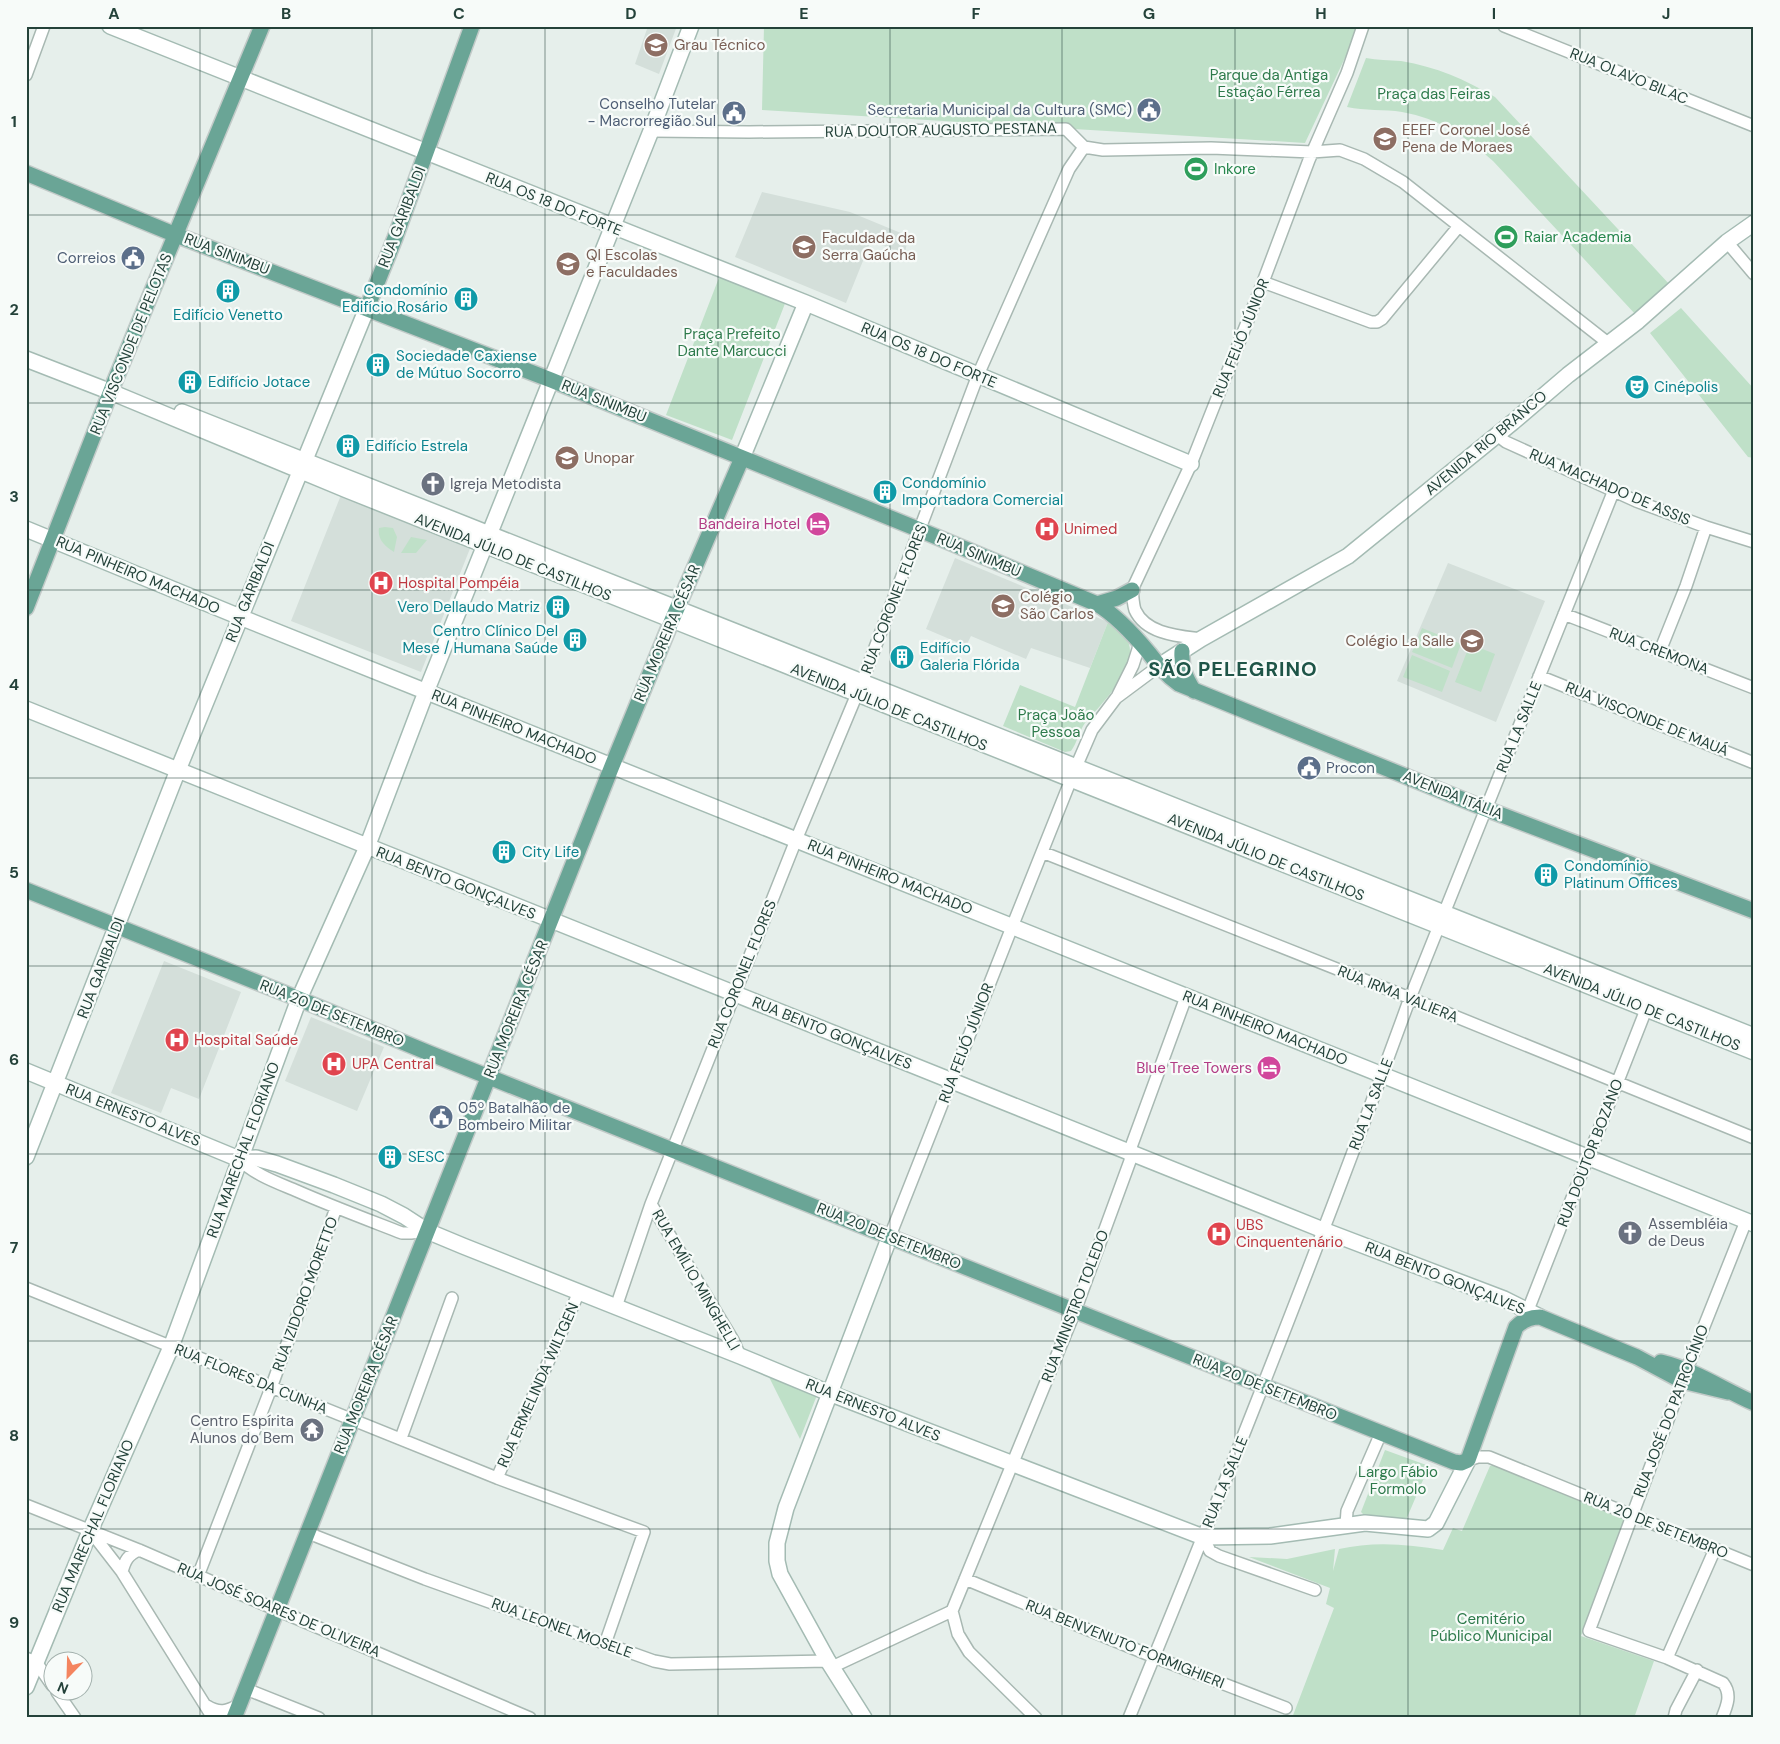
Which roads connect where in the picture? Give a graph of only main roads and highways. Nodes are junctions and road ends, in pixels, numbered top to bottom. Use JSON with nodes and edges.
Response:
{"nodes":[{"id":1,"x":262,"y":26,"type":"edge"},
{"id":2,"x":472,"y":26,"type":"edge"},
{"id":3,"x":26,"y":172,"type":"edge"},
{"id":4,"x":176,"y":235,"type":"junction"},
{"id":5,"x":367,"y":308,"type":"junction"},
{"id":6,"x":742,"y":458,"type":"junction"},
{"id":7,"x":1132,"y":590,"type":"road end"},
{"id":8,"x":1097,"y":604,"type":"junction"},
{"id":9,"x":26,"y":608,"type":"edge"},
{"id":10,"x":1182,"y":651,"type":"road end"},
{"id":11,"x":1159,"y":666,"type":"joint"},
{"id":12,"x":1194,"y":691,"type":"junction"},
{"id":13,"x":26,"y":890,"type":"edge"},
{"id":14,"x":1754,"y":911,"type":"edge"},
{"id":15,"x":489,"y":1077,"type":"junction"},
{"id":16,"x":1754,"y":1403,"type":"edge"},
{"id":17,"x":1468,"y":1460,"type":"joint"},
{"id":18,"x":237,"y":1711,"type":"edge"}],
"edges":[{"from":1,"to":4,"type":"main road","name":"RUA VISCONDE DE PELOTAS"},
{"from":2,"to":5,"type":"main road","name":"RUA GARIBALDI"},
{"from":3,"to":4,"type":"main road","name":"RUA SINIMBU"},
{"from":4,"to":5,"type":"main road","name":"RUA SINIMBU"},
{"from":4,"to":9,"type":"main road","name":"RUA VISCONDE DE PELOTAS"},
{"from":5,"to":6,"type":"main road","name":"RUA SINIMBU"},
{"from":6,"to":8,"type":"main road","name":"RUA SINIMBU"},
{"from":6,"to":15,"type":"main road","name":"RUA MOREIRA CÉSAR"},
{"from":7,"to":8,"type":"main road"},
{"from":8,"to":11,"type":"main road","name":"RUA SINIMBU"},
{"from":10,"to":12,"type":"main road"},
{"from":11,"to":12,"type":"main road","name":"AVENIDA ITÁLIA"},
{"from":12,"to":14,"type":"main road","name":"AVENIDA ITÁLIA"},
{"from":13,"to":15,"type":"main road","name":"RUA 20 DE SETEMBRO"},
{"from":15,"to":17,"type":"main road","name":"RUA 20 DE SETEMBRO"},
{"from":15,"to":18,"type":"main road","name":"RUA MOREIRA CÉSAR"},
{"from":16,"to":17,"type":"main road","name":"RUA BENTO GONÇALVES"}]}
